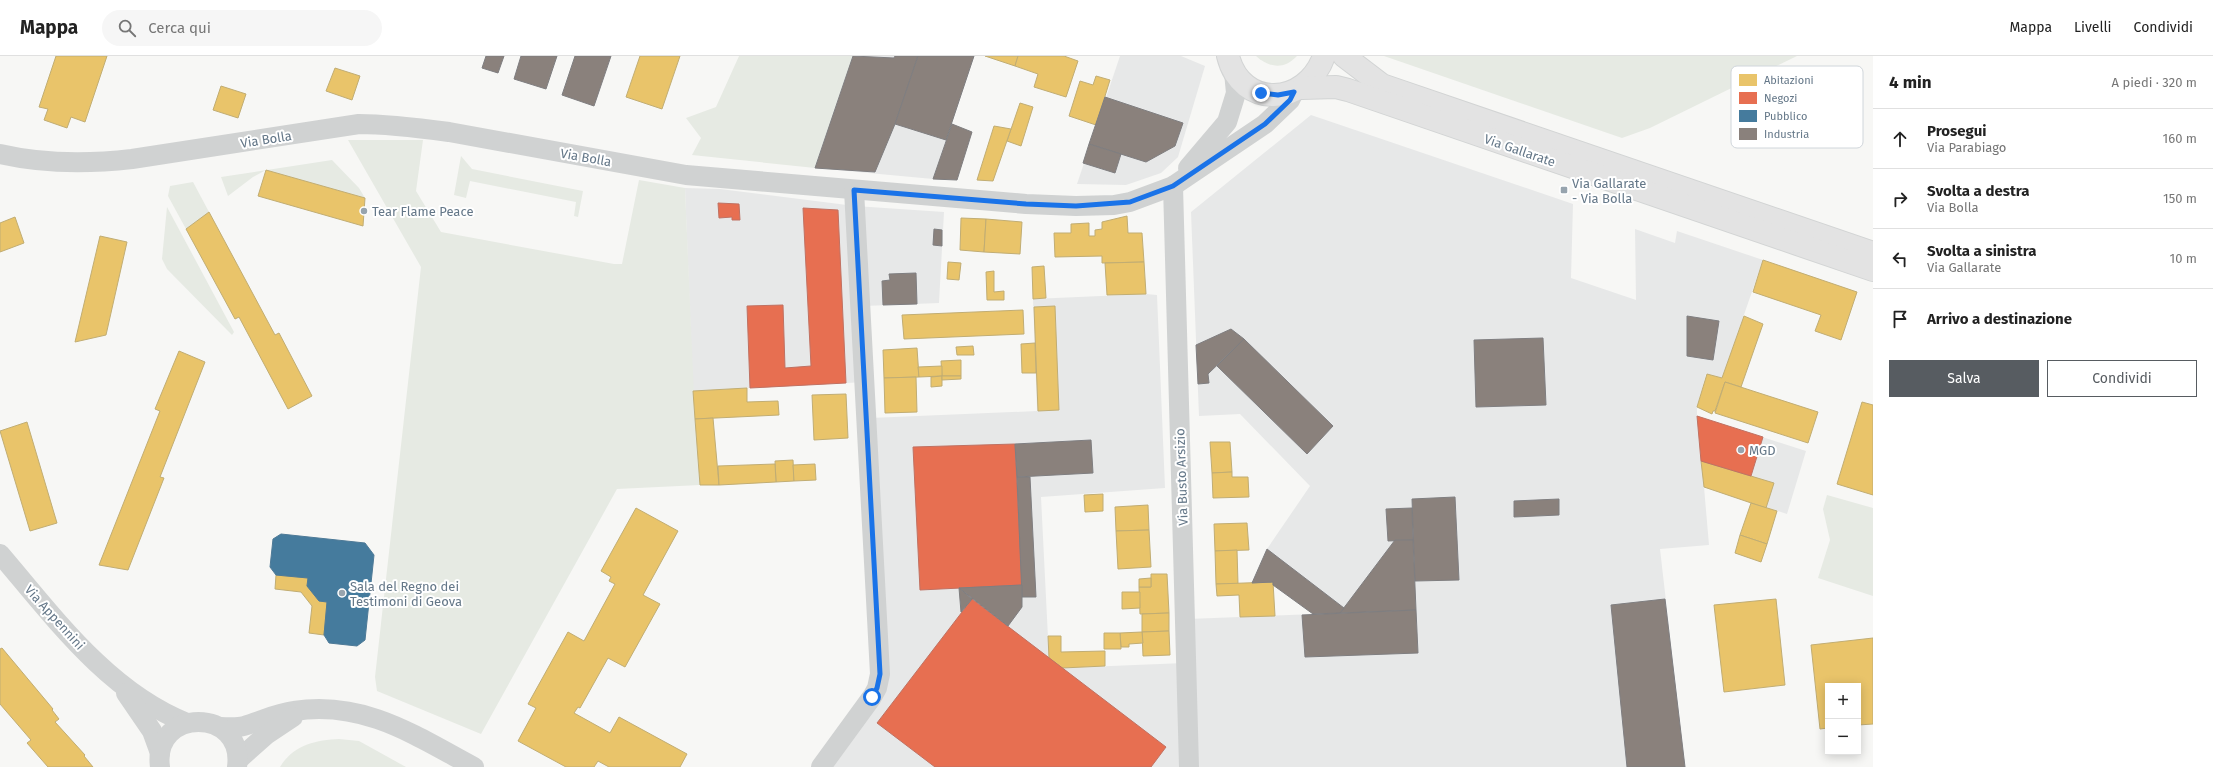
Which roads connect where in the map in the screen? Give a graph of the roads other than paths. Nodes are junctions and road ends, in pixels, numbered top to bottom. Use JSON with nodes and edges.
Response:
{"nodes":[{"id":1,"x":1324,"y":56,"type":"edge"},
{"id":2,"x":1344,"y":56,"type":"edge"},
{"id":3,"x":1231,"y":64,"type":"edge"},
{"id":4,"x":1298,"y":90,"type":"junction"},
{"id":5,"x":0,"y":154,"type":"edge"},
{"id":6,"x":1173,"y":186,"type":"junction"},
{"id":7,"x":854,"y":190,"type":"junction"},
{"id":8,"x":1873,"y":253,"type":"edge"},
{"id":9,"x":1873,"y":270,"type":"edge"},
{"id":10,"x":0,"y":554,"type":"edge"},
{"id":11,"x":114,"y":677,"type":"junction"},
{"id":12,"x":313,"y":710,"type":"junction"},
{"id":13,"x":187,"y":723,"type":"junction"},
{"id":14,"x":220,"y":728,"type":"junction"},
{"id":15,"x":160,"y":760,"type":"edge"},
{"id":16,"x":238,"y":764,"type":"edge"},
{"id":17,"x":474,"y":767,"type":"edge"},
{"id":18,"x":821,"y":767,"type":"edge"},
{"id":19,"x":1189,"y":767,"type":"edge"}],
"edges":[{"from":1,"to":4,"type":"main road"},
{"from":2,"to":8,"type":"main road","name":"Via Gallarate"},
{"from":3,"to":4,"type":"main road","name":"Via Gallarate"},
{"from":3,"to":6,"type":"street","name":"Via Bolla"},
{"from":4,"to":6,"type":"street","name":"Via Bolla"},
{"from":4,"to":9,"type":"main road","name":"Via Gallarate"},
{"from":5,"to":7,"type":"street","name":"Via Bolla"},
{"from":6,"to":7,"type":"street","name":"Via Bolla"},
{"from":6,"to":19,"type":"street","name":"Via Busto Arsizio"},
{"from":7,"to":18,"type":"street"},
{"from":10,"to":11,"type":"street","name":"Via Appennini"},
{"from":11,"to":13,"type":"street","name":"Via Appennini"},
{"from":11,"to":15,"type":"street","name":"Via Appennini"},
{"from":12,"to":14,"type":"street"},
{"from":12,"to":16,"type":"street"},
{"from":12,"to":17,"type":"street"},
{"from":13,"to":14,"type":"street"},
{"from":13,"to":15,"type":"street","name":"Via Appennini"},
{"from":14,"to":16,"type":"street"}]}
